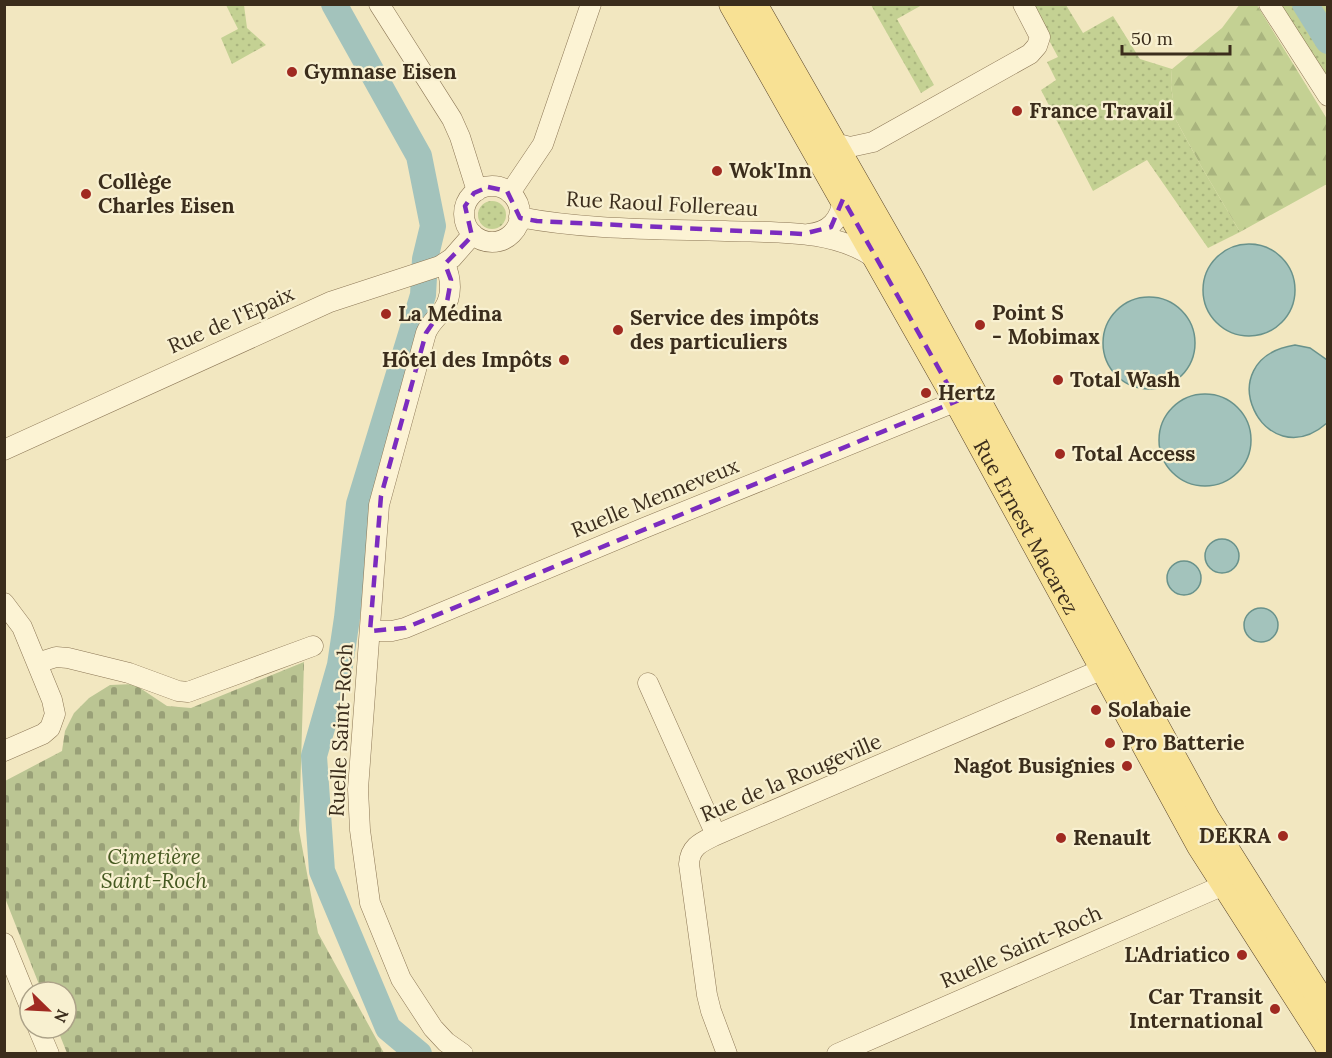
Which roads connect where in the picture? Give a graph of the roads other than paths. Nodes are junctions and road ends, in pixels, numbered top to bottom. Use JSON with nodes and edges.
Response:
{"nodes":[{"id":1,"x":379,"y":4,"type":"edge"},
{"id":2,"x":591,"y":4,"type":"edge"},
{"id":3,"x":732,"y":4,"type":"edge"},
{"id":4,"x":754,"y":4,"type":"edge"},
{"id":5,"x":1023,"y":4,"type":"edge"},
{"id":6,"x":1269,"y":4,"type":"edge"},
{"id":7,"x":1328,"y":96,"type":"edge"},
{"id":8,"x":834,"y":143,"type":"junction"},
{"id":9,"x":477,"y":191,"type":"junction"},
{"id":10,"x":510,"y":194,"type":"junction"},
{"id":11,"x":843,"y":199,"type":"junction"},
{"id":12,"x":519,"y":217,"type":"junction"},
{"id":13,"x":473,"y":234,"type":"junction"},
{"id":14,"x":803,"y":234,"type":"junction"},
{"id":15,"x":878,"y":260,"type":"junction"},
{"id":16,"x":441,"y":265,"type":"junction"},
{"id":17,"x":957,"y":401,"type":"junction"},
{"id":18,"x":5,"y":448,"type":"edge"},
{"id":19,"x":4,"y":603,"type":"edge"},
{"id":20,"x":370,"y":631,"type":"junction"},
{"id":21,"x":313,"y":646,"type":"dead end"},
{"id":22,"x":37,"y":663,"type":"junction"},
{"id":23,"x":1103,"y":669,"type":"junction"},
{"id":24,"x":648,"y":683,"type":"dead end"},
{"id":25,"x":4,"y":751,"type":"edge"},
{"id":26,"x":716,"y":835,"type":"junction"},
{"id":27,"x":1224,"y":885,"type":"junction"},
{"id":28,"x":4,"y":943,"type":"edge"},
{"id":29,"x":19,"y":980,"type":"edge"},
{"id":30,"x":1328,"y":1011,"type":"edge"},
{"id":31,"x":1328,"y":1046,"type":"edge"},
{"id":32,"x":463,"y":1053,"type":"edge"},
{"id":33,"x":728,"y":1053,"type":"edge"},
{"id":34,"x":837,"y":1053,"type":"edge"}],
"edges":[{"from":1,"to":9,"type":"street"},
{"from":2,"to":10,"type":"street"},
{"from":3,"to":11,"type":"main road","name":"Rue Ernest Macarez"},
{"from":4,"to":8,"type":"main road","name":"Rue Ernest Macarez"},
{"from":5,"to":8,"type":"street"},
{"from":6,"to":7,"type":"street"},
{"from":8,"to":30,"type":"main road","name":"Rue Ernest Macarez"},
{"from":9,"to":10,"type":"street"},
{"from":9,"to":13,"type":"street"},
{"from":10,"to":12,"type":"street"},
{"from":11,"to":14,"type":"street","name":"Rue Raoul Follereau"},
{"from":11,"to":15,"type":"main road","name":"Rue Ernest Macarez"},
{"from":12,"to":13,"type":"street"},
{"from":12,"to":14,"type":"street","name":"Rue Raoul Follereau"},
{"from":13,"to":16,"type":"street","name":"Rue de l'Epaix"},
{"from":14,"to":15,"type":"street","name":"Rue Raoul Follereau"},
{"from":15,"to":17,"type":"main road","name":"Rue Ernest Macarez"},
{"from":16,"to":18,"type":"street","name":"Rue de l'Epaix"},
{"from":16,"to":20,"type":"street","name":"Ruelle Saint-Roch"},
{"from":17,"to":20,"type":"street","name":"Ruelle Menneveux"},
{"from":17,"to":23,"type":"main road","name":"Rue Ernest Macarez"},
{"from":19,"to":22,"type":"street"},
{"from":20,"to":32,"type":"street","name":"Ruelle Saint-Roch"},
{"from":21,"to":22,"type":"street"},
{"from":22,"to":25,"type":"street"},
{"from":23,"to":26,"type":"street","name":"Rue de la Rougeville"},
{"from":23,"to":27,"type":"main road","name":"Rue Ernest Macarez"},
{"from":24,"to":26,"type":"street"},
{"from":26,"to":33,"type":"street","name":"Rue de la Rougeville"},
{"from":27,"to":31,"type":"main road","name":"Rue Ernest Macarez"},
{"from":27,"to":34,"type":"street","name":"Ruelle Saint-Roch"},
{"from":28,"to":29,"type":"street"}]}
